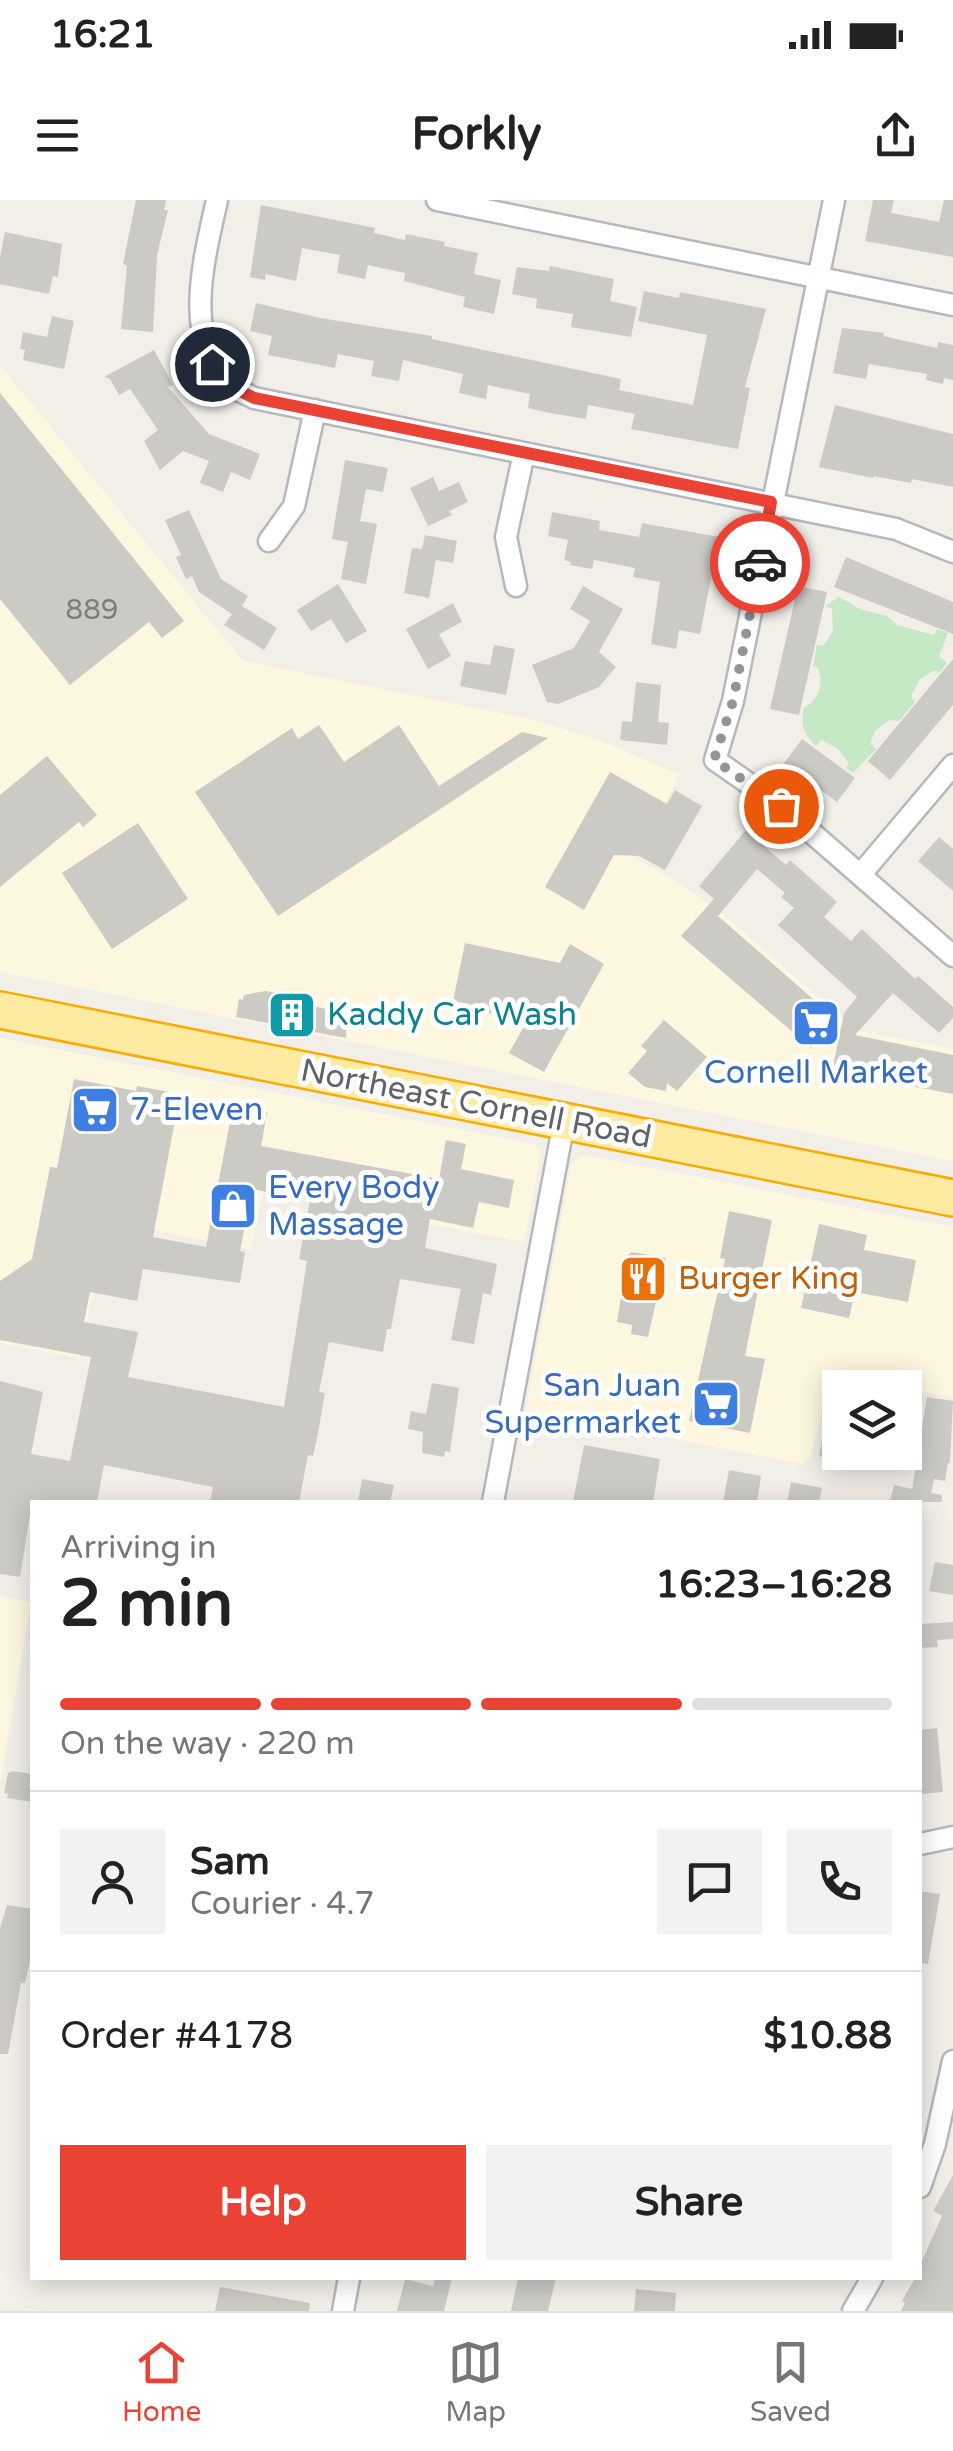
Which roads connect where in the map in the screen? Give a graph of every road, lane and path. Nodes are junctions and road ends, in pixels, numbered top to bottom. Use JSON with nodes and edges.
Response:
{"nodes":[{"id":1,"x":216,"y":200,"type":"edge"},
{"id":2,"x":437,"y":200,"type":"edge"},
{"id":3,"x":834,"y":200,"type":"edge"},
{"id":4,"x":818,"y":277,"type":"junction"},
{"id":5,"x":953,"y":305,"type":"edge"},
{"id":6,"x":315,"y":410,"type":"junction"},
{"id":7,"x":524,"y":453,"type":"junction"},
{"id":8,"x":771,"y":502,"type":"junction"},
{"id":9,"x":269,"y":541,"type":"dead end"},
{"id":10,"x":953,"y":552,"type":"edge"},
{"id":11,"x":516,"y":586,"type":"dead end"},
{"id":12,"x":953,"y":765,"type":"edge"},
{"id":13,"x":860,"y":874,"type":"junction"},
{"id":14,"x":953,"y":956,"type":"edge"},
{"id":15,"x":0,"y":1010,"type":"edge"},
{"id":16,"x":564,"y":1122,"type":"junction"},
{"id":17,"x":953,"y":1198,"type":"edge"},
{"id":18,"x":493,"y":1500,"type":"edge"},
{"id":19,"x":953,"y":1837,"type":"edge"},
{"id":20,"x":922,"y":1844,"type":"edge"},
{"id":21,"x":953,"y":2061,"type":"edge"},
{"id":22,"x":922,"y":2180,"type":"edge"},
{"id":23,"x":349,"y":2280,"type":"edge"},
{"id":24,"x":871,"y":2280,"type":"edge"},
{"id":25,"x":343,"y":2311,"type":"edge"},
{"id":26,"x":853,"y":2311,"type":"edge"}],
"edges":[{"from":1,"to":6,"type":"street"},
{"from":2,"to":4,"type":"street"},
{"from":3,"to":4,"type":"street"},
{"from":4,"to":5,"type":"street"},
{"from":4,"to":8,"type":"street"},
{"from":6,"to":7,"type":"street"},
{"from":6,"to":9,"type":"street"},
{"from":7,"to":8,"type":"street"},
{"from":7,"to":11,"type":"street"},
{"from":8,"to":10,"type":"street"},
{"from":8,"to":13,"type":"street"},
{"from":12,"to":13,"type":"street"},
{"from":13,"to":14,"type":"street"},
{"from":15,"to":16,"type":"highway","name":"Northeast Cornell Road"},
{"from":16,"to":17,"type":"highway","name":"Northeast Cornell Road"},
{"from":16,"to":18,"type":"street"},
{"from":19,"to":20,"type":"street"},
{"from":21,"to":22,"type":"street"},
{"from":23,"to":25,"type":"street"},
{"from":24,"to":26,"type":"street"}]}
